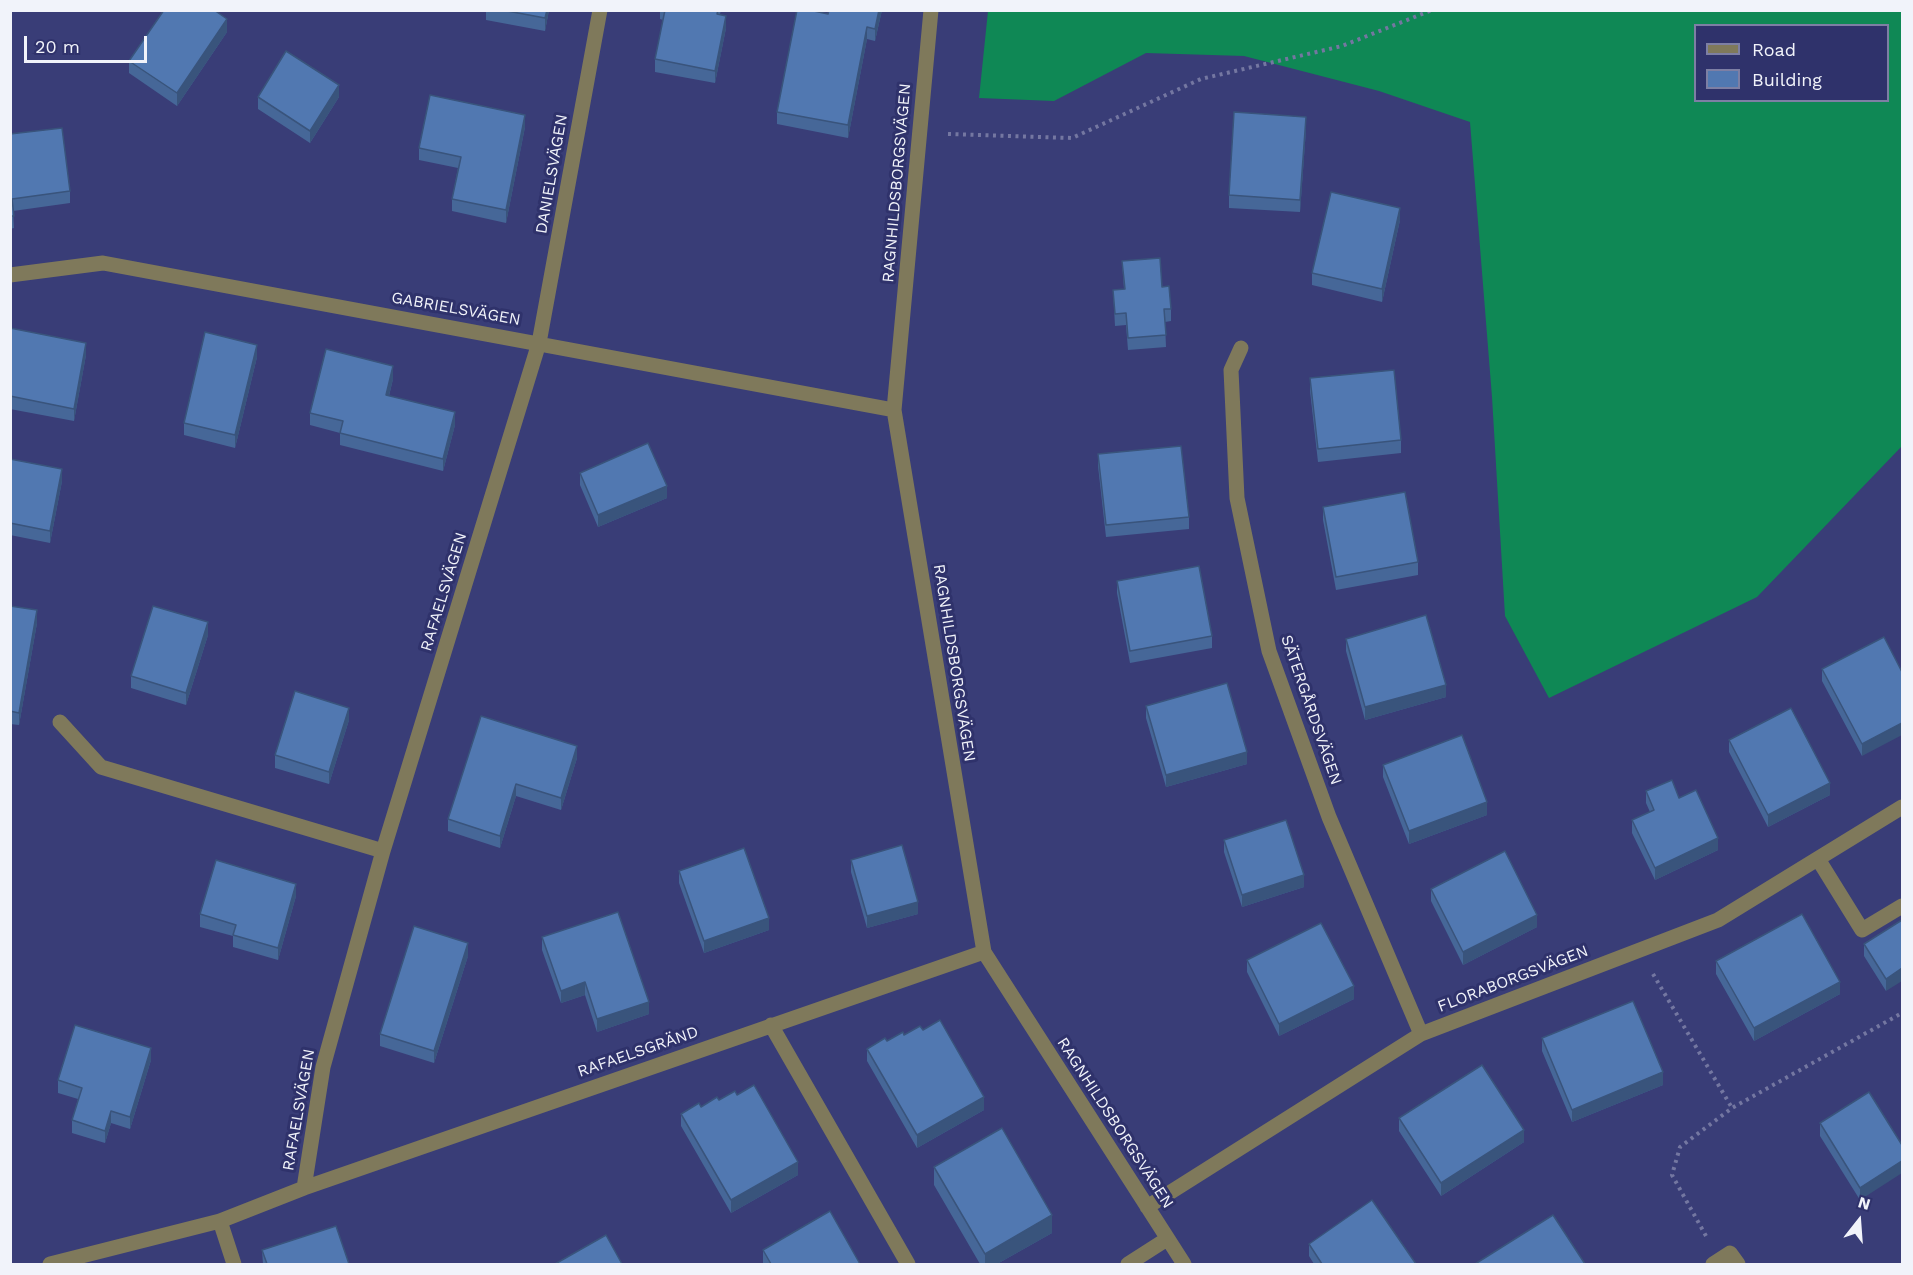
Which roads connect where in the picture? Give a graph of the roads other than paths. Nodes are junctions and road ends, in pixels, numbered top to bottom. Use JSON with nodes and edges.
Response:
{"nodes":[{"id":1,"x":600,"y":10,"type":"edge"},
{"id":2,"x":931,"y":10,"type":"edge"},
{"id":3,"x":10,"y":275,"type":"edge"},
{"id":4,"x":539,"y":343,"type":"junction"},
{"id":5,"x":1240,"y":348,"type":"dead end"},
{"id":6,"x":894,"y":410,"type":"junction"},
{"id":7,"x":60,"y":722,"type":"dead end"},
{"id":8,"x":1902,"y":807,"type":"edge"},
{"id":9,"x":383,"y":851,"type":"junction"},
{"id":10,"x":1818,"y":859,"type":"junction"},
{"id":11,"x":1902,"y":906,"type":"edge"},
{"id":12,"x":984,"y":952,"type":"junction"},
{"id":13,"x":771,"y":1025,"type":"junction"},
{"id":14,"x":1421,"y":1034,"type":"junction"},
{"id":15,"x":304,"y":1188,"type":"junction"},
{"id":16,"x":1147,"y":1208,"type":"junction"},
{"id":17,"x":220,"y":1221,"type":"junction"},
{"id":18,"x":1167,"y":1239,"type":"junction"},
{"id":19,"x":1716,"y":1263,"type":"edge"},
{"id":20,"x":50,"y":1264,"type":"edge"},
{"id":21,"x":234,"y":1264,"type":"edge"},
{"id":22,"x":908,"y":1264,"type":"edge"},
{"id":23,"x":1128,"y":1264,"type":"edge"},
{"id":24,"x":1184,"y":1264,"type":"edge"},
{"id":25,"x":1738,"y":1264,"type":"edge"}],
"edges":[{"from":1,"to":4,"type":"street","name":"DANIELSVÄGEN"},
{"from":2,"to":6,"type":"street","name":"RAGNHILDSBORGSVÄGEN"},
{"from":3,"to":4,"type":"street","name":"GABRIELSVÄGEN"},
{"from":4,"to":6,"type":"street","name":"GABRIELSVÄGEN"},
{"from":4,"to":9,"type":"street","name":"RAFAELSVÄGEN"},
{"from":5,"to":14,"type":"street","name":"SÄTERGÅRDSVÄGEN"},
{"from":6,"to":12,"type":"street","name":"RAGNHILDSBORGSVÄGEN"},
{"from":7,"to":9,"type":"street"},
{"from":8,"to":10,"type":"street","name":"FLORABORGSVÄGEN"},
{"from":9,"to":15,"type":"street","name":"RAFAELSVÄGEN"},
{"from":10,"to":11,"type":"street"},
{"from":10,"to":14,"type":"street","name":"FLORABORGSVÄGEN"},
{"from":12,"to":13,"type":"street","name":"RAFAELSGRÄND"},
{"from":12,"to":16,"type":"street","name":"RAGNHILDSBORGSVÄGEN"},
{"from":13,"to":15,"type":"street","name":"RAFAELSGRÄND"},
{"from":13,"to":22,"type":"street"},
{"from":14,"to":16,"type":"street","name":"FLORABORGSVÄGEN"},
{"from":15,"to":17,"type":"street","name":"RAFAELSVÄGEN"},
{"from":16,"to":18,"type":"street","name":"RAGNHILDSBORGSVÄGEN"},
{"from":17,"to":20,"type":"street","name":"RAFAELSVÄGEN"},
{"from":17,"to":21,"type":"street"},
{"from":18,"to":23,"type":"street"},
{"from":18,"to":24,"type":"street","name":"RAGNHILDSBORGSVÄGEN"},
{"from":19,"to":25,"type":"street"}]}
